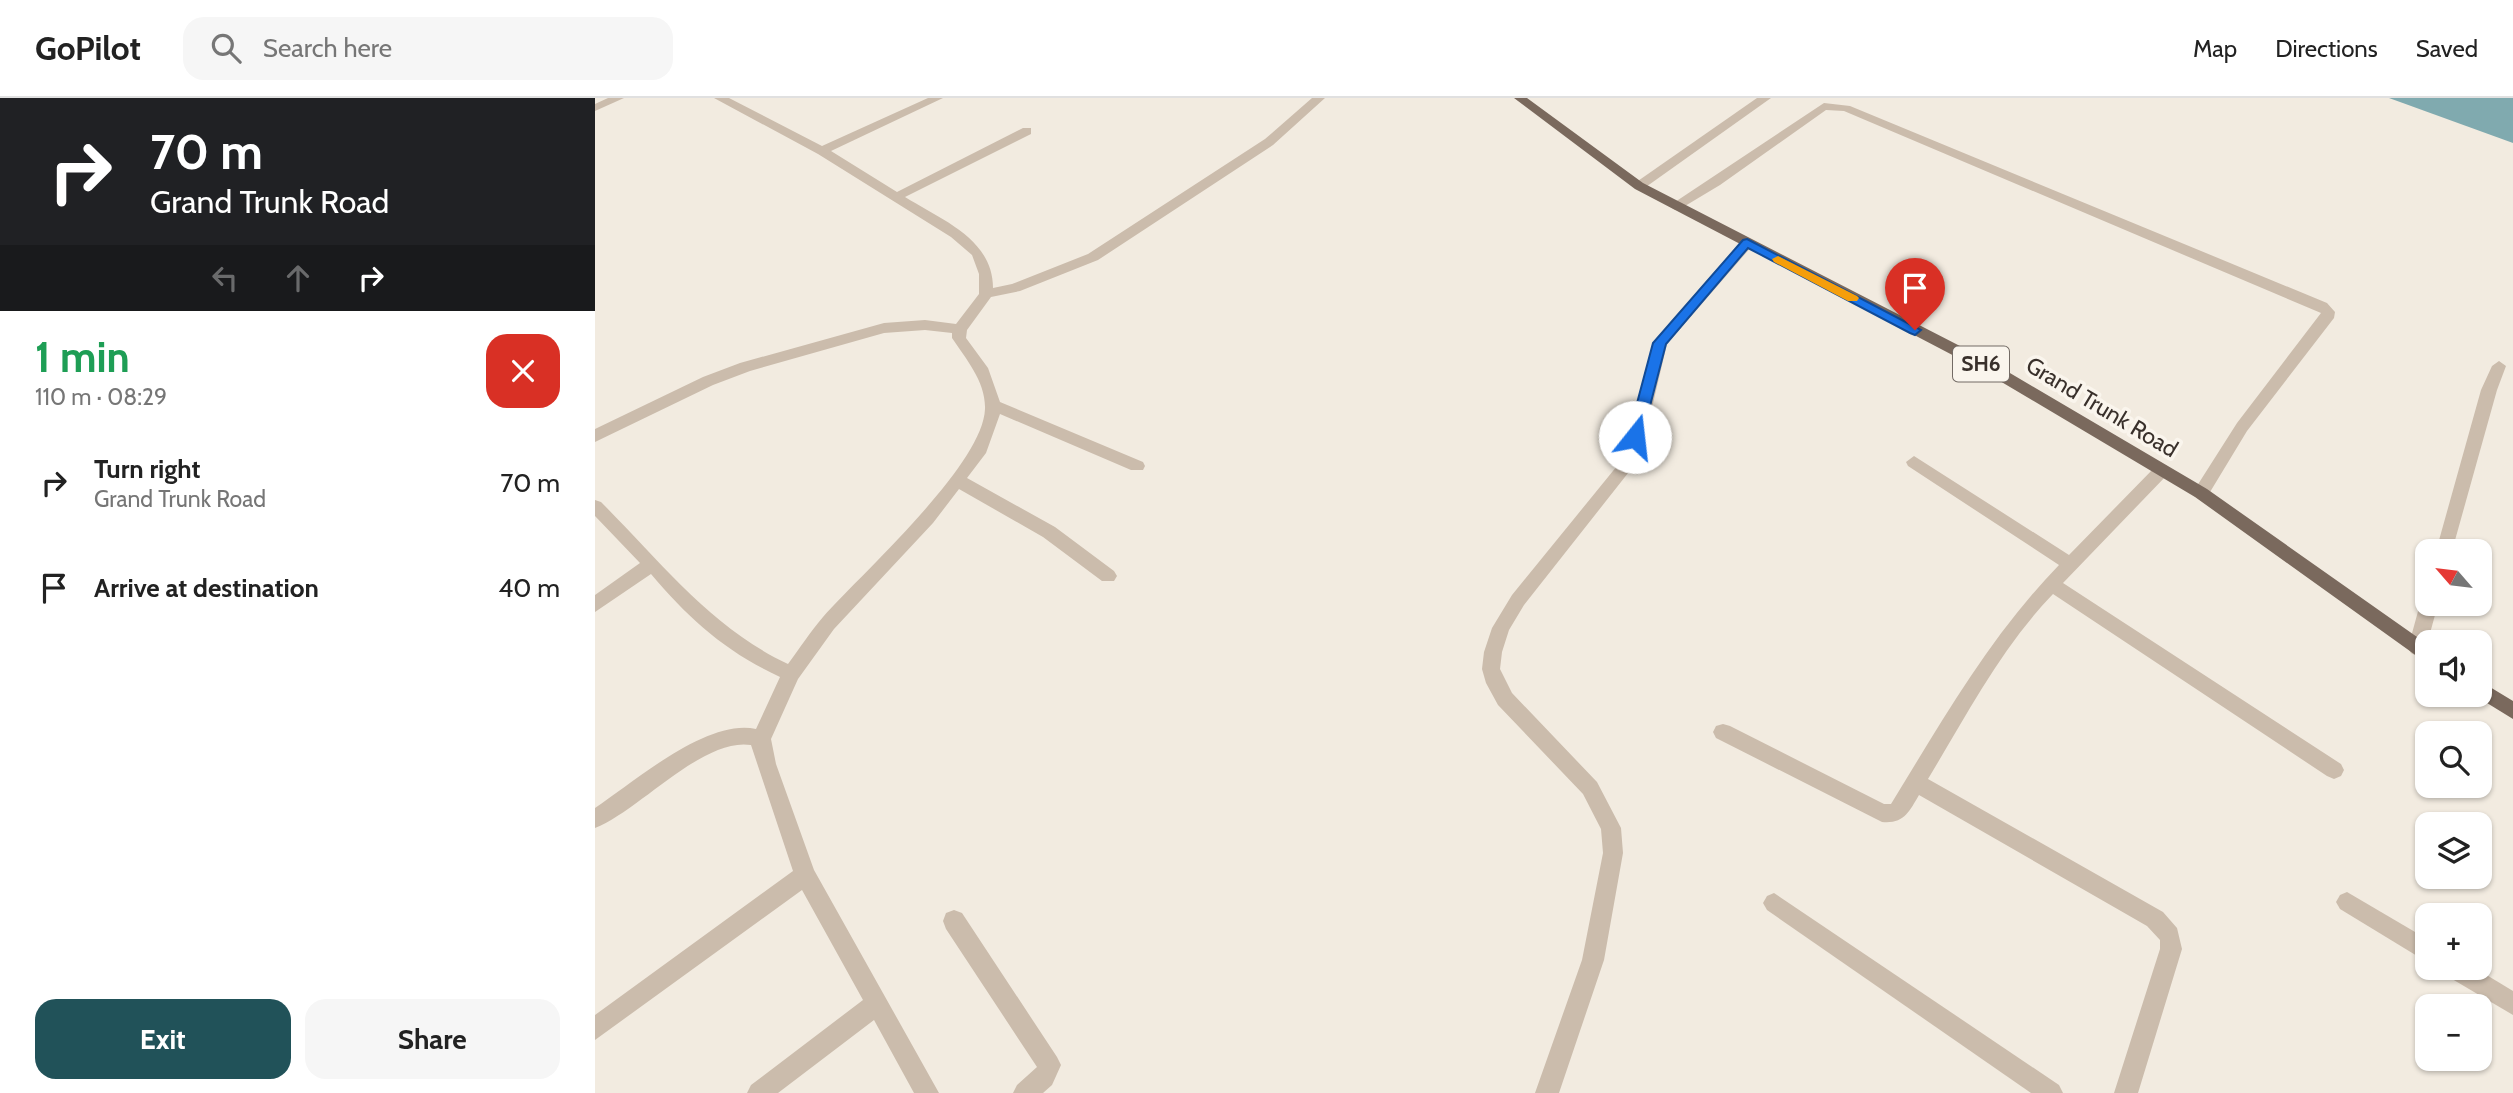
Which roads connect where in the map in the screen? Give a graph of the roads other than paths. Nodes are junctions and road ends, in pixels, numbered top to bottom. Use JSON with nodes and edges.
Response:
{"nodes":[{"id":1,"x":618,"y":98,"type":"edge"},
{"id":2,"x":720,"y":98,"type":"edge"},
{"id":3,"x":937,"y":98,"type":"edge"},
{"id":4,"x":1319,"y":98,"type":"edge"},
{"id":5,"x":1520,"y":98,"type":"edge"},
{"id":6,"x":1765,"y":98,"type":"edge"},
{"id":7,"x":595,"y":108,"type":"edge"},
{"id":8,"x":1027,"y":131,"type":"dead end"},
{"id":9,"x":822,"y":151,"type":"junction"},
{"id":10,"x":1639,"y":186,"type":"junction"},
{"id":11,"x":898,"y":196,"type":"junction"},
{"id":12,"x":1675,"y":206,"type":"junction"},
{"id":13,"x":1747,"y":243,"type":"junction"},
{"id":14,"x":986,"y":293,"type":"junction"},
{"id":15,"x":960,"y":329,"type":"junction"},
{"id":16,"x":2499,"y":366,"type":"dead end"},
{"id":17,"x":993,"y":405,"type":"junction"},
{"id":18,"x":595,"y":436,"type":"edge"},
{"id":19,"x":1914,"y":462,"type":"dead end"},
{"id":20,"x":1137,"y":466,"type":"dead end"},
{"id":21,"x":2161,"y":471,"type":"junction"},
{"id":22,"x":957,"y":480,"type":"junction"},
{"id":23,"x":2201,"y":493,"type":"junction"},
{"id":24,"x":595,"y":506,"type":"edge"},
{"id":25,"x":2447,"y":539,"type":"edge"},
{"id":26,"x":652,"y":564,"type":"junction"},
{"id":27,"x":2070,"y":564,"type":"junction"},
{"id":28,"x":1108,"y":576,"type":"dead end"},
{"id":29,"x":2051,"y":584,"type":"junction"},
{"id":30,"x":595,"y":605,"type":"edge"},
{"id":31,"x":2415,"y":646,"type":"edge"},
{"id":32,"x":791,"y":674,"type":"junction"},
{"id":33,"x":2492,"y":697,"type":"edge"},
{"id":34,"x":2513,"y":711,"type":"edge"},
{"id":35,"x":1723,"y":732,"type":"dead end"},
{"id":36,"x":761,"y":739,"type":"junction"},
{"id":37,"x":2334,"y":770,"type":"dead end"},
{"id":38,"x":1915,"y":782,"type":"junction"},
{"id":39,"x":595,"y":819,"type":"edge"},
{"id":40,"x":805,"y":875,"type":"junction"},
{"id":41,"x":2347,"y":902,"type":"dead end"},
{"id":42,"x":1775,"y":903,"type":"dead end"},
{"id":43,"x":954,"y":921,"type":"dead end"},
{"id":44,"x":2415,"y":944,"type":"edge"},
{"id":45,"x":2474,"y":980,"type":"edge"},
{"id":46,"x":876,"y":1004,"type":"junction"},
{"id":47,"x":2513,"y":1004,"type":"edge"},
{"id":48,"x":595,"y":1029,"type":"edge"},
{"id":49,"x":759,"y":1093,"type":"edge"},
{"id":50,"x":927,"y":1093,"type":"edge"},
{"id":51,"x":1025,"y":1093,"type":"edge"},
{"id":52,"x":1547,"y":1093,"type":"edge"},
{"id":53,"x":2051,"y":1093,"type":"edge"},
{"id":54,"x":2126,"y":1093,"type":"edge"}],
"edges":[{"from":1,"to":7,"type":"street"},
{"from":2,"to":9,"type":"street"},
{"from":3,"to":9,"type":"street"},
{"from":4,"to":14,"type":"street"},
{"from":5,"to":10,"type":"main road","name":"Grand Trunk Road","number":"SH6"},
{"from":6,"to":10,"type":"street"},
{"from":8,"to":11,"type":"street"},
{"from":9,"to":11,"type":"street"},
{"from":10,"to":12,"type":"main road","name":"Grand Trunk Road","number":"SH6"},
{"from":11,"to":14,"type":"street"},
{"from":12,"to":13,"type":"main road","name":"Grand Trunk Road","number":"SH6"},
{"from":12,"to":23,"type":"street"},
{"from":13,"to":21,"type":"main road","name":"Grand Trunk Road","number":"SH6"},
{"from":13,"to":52,"type":"street"},
{"from":14,"to":15,"type":"street"},
{"from":15,"to":17,"type":"street"},
{"from":15,"to":18,"type":"street"},
{"from":16,"to":25,"type":"street"},
{"from":17,"to":20,"type":"street"},
{"from":17,"to":22,"type":"street"},
{"from":19,"to":27,"type":"street"},
{"from":21,"to":23,"type":"main road","name":"Grand Trunk Road","number":"SH6"},
{"from":21,"to":27,"type":"street"},
{"from":22,"to":28,"type":"street"},
{"from":22,"to":32,"type":"street"},
{"from":23,"to":31,"type":"main road","name":"Grand Trunk Road","number":"SH6"},
{"from":24,"to":26,"type":"street"},
{"from":26,"to":30,"type":"street"},
{"from":26,"to":32,"type":"street"},
{"from":27,"to":29,"type":"street"},
{"from":29,"to":37,"type":"street"},
{"from":29,"to":38,"type":"street"},
{"from":32,"to":36,"type":"street"},
{"from":33,"to":34,"type":"main road"},
{"from":35,"to":38,"type":"street"},
{"from":36,"to":39,"type":"street"},
{"from":36,"to":40,"type":"street"},
{"from":38,"to":54,"type":"street"},
{"from":40,"to":46,"type":"street"},
{"from":40,"to":48,"type":"street"},
{"from":41,"to":44,"type":"street"},
{"from":42,"to":53,"type":"street"},
{"from":43,"to":51,"type":"street"},
{"from":45,"to":47,"type":"street"},
{"from":46,"to":49,"type":"street"},
{"from":46,"to":50,"type":"street"}]}
